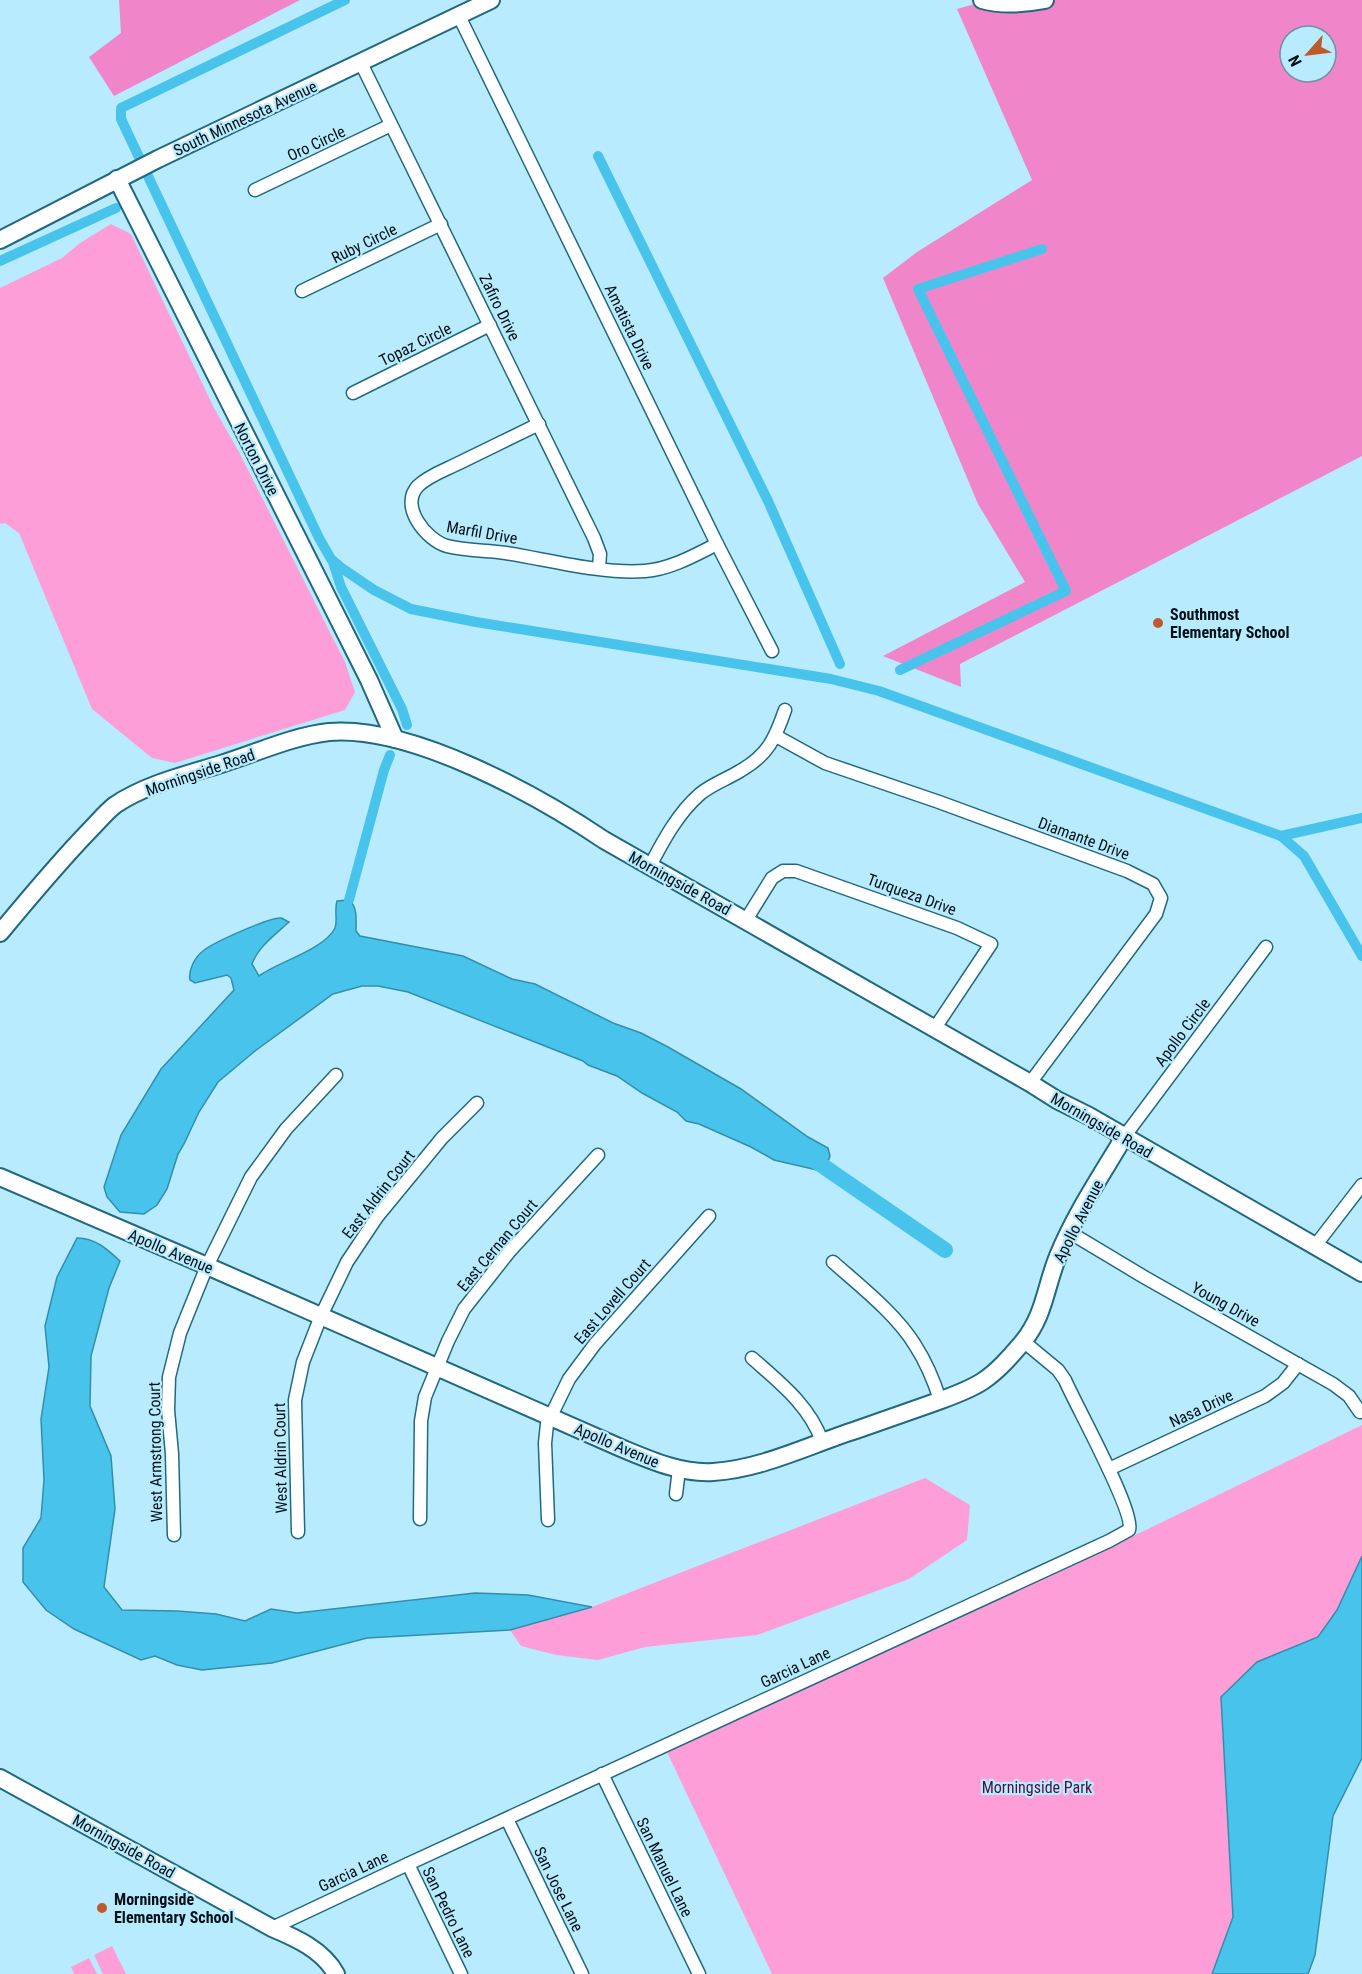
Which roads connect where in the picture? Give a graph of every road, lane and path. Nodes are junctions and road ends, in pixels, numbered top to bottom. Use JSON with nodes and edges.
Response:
{"nodes":[{"id":1,"x":491,"y":0,"type":"edge"},
{"id":2,"x":982,"y":0,"type":"edge"},
{"id":3,"x":1046,"y":0,"type":"edge"},
{"id":4,"x":459,"y":15,"type":"junction"},
{"id":5,"x":361,"y":63,"type":"junction"},
{"id":6,"x":392,"y":125,"type":"junction"},
{"id":7,"x":123,"y":176,"type":"junction"},
{"id":8,"x":255,"y":190,"type":"dead end"},
{"id":9,"x":441,"y":224,"type":"junction"},
{"id":10,"x":0,"y":240,"type":"edge"},
{"id":11,"x":302,"y":291,"type":"dead end"},
{"id":12,"x":490,"y":325,"type":"junction"},
{"id":13,"x":353,"y":393,"type":"dead end"},
{"id":14,"x":539,"y":424,"type":"junction"},
{"id":15,"x":717,"y":544,"type":"junction"},
{"id":16,"x":599,"y":568,"type":"junction"},
{"id":17,"x":772,"y":651,"type":"dead end"},
{"id":18,"x":785,"y":710,"type":"dead end"},
{"id":19,"x":776,"y":736,"type":"junction"},
{"id":20,"x":395,"y":740,"type":"junction"},
{"id":21,"x":650,"y":866,"type":"junction"},
{"id":22,"x":746,"y":920,"type":"junction"},
{"id":23,"x":0,"y":933,"type":"edge"},
{"id":24,"x":1266,"y":947,"type":"dead end"},
{"id":25,"x":934,"y":1028,"type":"junction"},
{"id":26,"x":336,"y":1075,"type":"dead end"},
{"id":27,"x":1030,"y":1083,"type":"junction"},
{"id":28,"x":477,"y":1103,"type":"dead end"},
{"id":29,"x":1124,"y":1137,"type":"junction"},
{"id":30,"x":598,"y":1155,"type":"dead end"},
{"id":31,"x":0,"y":1177,"type":"edge"},
{"id":32,"x":1362,"y":1185,"type":"edge"},
{"id":33,"x":710,"y":1216,"type":"dead end"},
{"id":34,"x":1069,"y":1232,"type":"junction"},
{"id":35,"x":1315,"y":1246,"type":"junction"},
{"id":36,"x":833,"y":1262,"type":"dead end"},
{"id":37,"x":207,"y":1266,"type":"junction"},
{"id":38,"x":1362,"y":1273,"type":"edge"},
{"id":39,"x":321,"y":1316,"type":"junction"},
{"id":40,"x":1023,"y":1341,"type":"junction"},
{"id":41,"x":752,"y":1358,"type":"dead end"},
{"id":42,"x":1298,"y":1364,"type":"junction"},
{"id":43,"x":437,"y":1366,"type":"junction"},
{"id":44,"x":940,"y":1400,"type":"junction"},
{"id":45,"x":1360,"y":1412,"type":"dead end"},
{"id":46,"x":550,"y":1416,"type":"junction"},
{"id":47,"x":822,"y":1441,"type":"junction"},
{"id":48,"x":679,"y":1468,"type":"junction"},
{"id":49,"x":1109,"y":1469,"type":"junction"},
{"id":50,"x":676,"y":1494,"type":"dead end"},
{"id":51,"x":420,"y":1519,"type":"dead end"},
{"id":52,"x":548,"y":1520,"type":"dead end"},
{"id":53,"x":298,"y":1532,"type":"dead end"},
{"id":54,"x":174,"y":1535,"type":"dead end"},
{"id":55,"x":602,"y":1774,"type":"junction"},
{"id":56,"x":0,"y":1778,"type":"edge"},
{"id":57,"x":507,"y":1819,"type":"junction"},
{"id":58,"x":408,"y":1864,"type":"junction"},
{"id":59,"x":272,"y":1928,"type":"junction"},
{"id":60,"x":336,"y":1974,"type":"edge"},
{"id":61,"x":461,"y":1974,"type":"edge"},
{"id":62,"x":582,"y":1974,"type":"edge"},
{"id":63,"x":699,"y":1974,"type":"edge"}],
"edges":[{"from":1,"to":4,"type":"street","name":"South Minnesota Avenue"},
{"from":2,"to":3,"type":"street"},
{"from":4,"to":5,"type":"street","name":"South Minnesota Avenue"},
{"from":4,"to":15,"type":"street","name":"Amatista Drive"},
{"from":5,"to":6,"type":"street","name":"Zafiro Drive"},
{"from":5,"to":7,"type":"street","name":"South Minnesota Avenue"},
{"from":6,"to":8,"type":"street","name":"Oro Circle"},
{"from":6,"to":9,"type":"street","name":"Zafiro Drive"},
{"from":7,"to":10,"type":"street","name":"South Minnesota Avenue"},
{"from":7,"to":20,"type":"street","name":"Norton Drive"},
{"from":9,"to":11,"type":"street","name":"Ruby Circle"},
{"from":9,"to":12,"type":"street","name":"Zafiro Drive"},
{"from":12,"to":13,"type":"street","name":"Topaz Circle"},
{"from":12,"to":14,"type":"street","name":"Zafiro Drive"},
{"from":14,"to":16,"type":"street","name":"Zafiro Drive"},
{"from":14,"to":16,"type":"street","name":"Marfil Drive"},
{"from":15,"to":16,"type":"street","name":"Marfil Drive"},
{"from":15,"to":17,"type":"street","name":"Amatista Drive"},
{"from":18,"to":19,"type":"street"},
{"from":19,"to":21,"type":"street"},
{"from":19,"to":27,"type":"street","name":"Diamante Drive"},
{"from":20,"to":21,"type":"street","name":"Morningside Road"},
{"from":20,"to":23,"type":"street","name":"Morningside Road"},
{"from":21,"to":22,"type":"street","name":"Morningside Road"},
{"from":22,"to":25,"type":"street","name":"Morningside Road"},
{"from":22,"to":25,"type":"street","name":"Turqueza Drive"},
{"from":24,"to":29,"type":"street","name":"Apollo Circle"},
{"from":25,"to":27,"type":"street","name":"Morningside Road"},
{"from":26,"to":37,"type":"street","name":"West Armstrong Court"},
{"from":27,"to":29,"type":"street","name":"Morningside Road"},
{"from":28,"to":39,"type":"street","name":"East Aldrin Court"},
{"from":29,"to":34,"type":"street","name":"Apollo Avenue"},
{"from":29,"to":35,"type":"street","name":"Morningside Road"},
{"from":30,"to":43,"type":"street","name":"East Cernan Court"},
{"from":31,"to":37,"type":"street","name":"Apollo Avenue"},
{"from":32,"to":35,"type":"street"},
{"from":33,"to":46,"type":"street","name":"East Lovell Court"},
{"from":34,"to":40,"type":"street","name":"Apollo Avenue"},
{"from":34,"to":42,"type":"street","name":"Young Drive"},
{"from":35,"to":38,"type":"street","name":"Morningside Road"},
{"from":36,"to":44,"type":"street"},
{"from":37,"to":39,"type":"street","name":"Apollo Avenue"},
{"from":37,"to":54,"type":"street","name":"West Armstrong Court"},
{"from":39,"to":43,"type":"street","name":"Apollo Avenue"},
{"from":39,"to":53,"type":"street","name":"West Aldrin Court"},
{"from":40,"to":44,"type":"street","name":"Apollo Avenue"},
{"from":40,"to":49,"type":"street","name":"Garcia Lane"},
{"from":41,"to":47,"type":"street"},
{"from":42,"to":45,"type":"street","name":"Young Drive"},
{"from":42,"to":49,"type":"street","name":"Nasa Drive"},
{"from":43,"to":46,"type":"street","name":"Apollo Avenue"},
{"from":43,"to":51,"type":"street","name":"East Cernan Court"},
{"from":44,"to":47,"type":"street","name":"Apollo Avenue"},
{"from":46,"to":48,"type":"street","name":"Apollo Avenue"},
{"from":46,"to":52,"type":"street","name":"East Lovell Court"},
{"from":47,"to":48,"type":"street","name":"Apollo Avenue"},
{"from":48,"to":50,"type":"street"},
{"from":49,"to":55,"type":"street","name":"Garcia Lane"},
{"from":55,"to":57,"type":"street","name":"Garcia Lane"},
{"from":55,"to":63,"type":"street","name":"San Manuel Lane"},
{"from":56,"to":59,"type":"street","name":"Morningside Road"},
{"from":57,"to":58,"type":"street","name":"Garcia Lane"},
{"from":57,"to":62,"type":"street","name":"San Jose Lane"},
{"from":58,"to":59,"type":"street","name":"Garcia Lane"},
{"from":58,"to":61,"type":"street","name":"San Pedro Lane"},
{"from":59,"to":60,"type":"street","name":"Morningside Road"}]}
